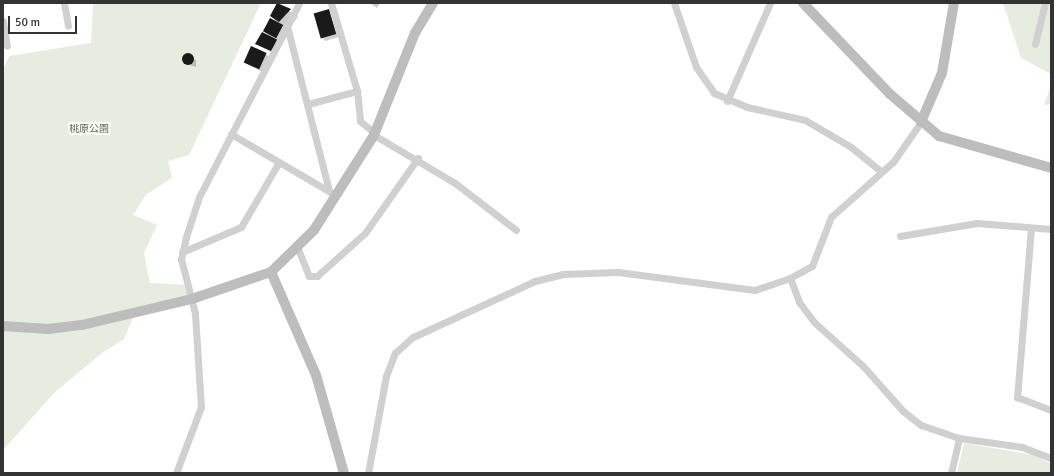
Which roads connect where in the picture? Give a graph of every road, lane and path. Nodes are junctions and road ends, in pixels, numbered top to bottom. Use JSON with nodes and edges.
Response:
{"nodes":[{"id":1,"x":64,"y":3,"type":"edge"},
{"id":2,"x":299,"y":3,"type":"edge"},
{"id":3,"x":331,"y":3,"type":"edge"},
{"id":4,"x":433,"y":3,"type":"edge"},
{"id":5,"x":674,"y":3,"type":"edge"},
{"id":6,"x":770,"y":3,"type":"edge"},
{"id":7,"x":803,"y":3,"type":"edge"},
{"id":8,"x":954,"y":3,"type":"edge"},
{"id":9,"x":1045,"y":3,"type":"edge"},
{"id":10,"x":3,"y":22,"type":"edge"},
{"id":11,"x":68,"y":26,"type":"dead end"},
{"id":12,"x":287,"y":26,"type":"junction"},
{"id":13,"x":1035,"y":44,"type":"dead end"},
{"id":14,"x":7,"y":46,"type":"dead end"},
{"id":15,"x":357,"y":92,"type":"junction"},
{"id":16,"x":727,"y":101,"type":"junction"},
{"id":17,"x":308,"y":104,"type":"junction"},
{"id":18,"x":921,"y":122,"type":"junction"},
{"id":19,"x":230,"y":134,"type":"junction"},
{"id":20,"x":375,"y":134,"type":"junction"},
{"id":21,"x":418,"y":158,"type":"junction"},
{"id":22,"x":279,"y":162,"type":"junction"},
{"id":23,"x":1051,"y":168,"type":"edge"},
{"id":24,"x":881,"y":171,"type":"junction"},
{"id":25,"x":333,"y":193,"type":"junction"},
{"id":26,"x":1031,"y":228,"type":"junction"},
{"id":27,"x":1051,"y":229,"type":"edge"},
{"id":28,"x":516,"y":230,"type":"dead end"},
{"id":29,"x":900,"y":236,"type":"dead end"},
{"id":30,"x":298,"y":248,"type":"junction"},
{"id":31,"x":182,"y":252,"type":"junction"},
{"id":32,"x":271,"y":272,"type":"junction"},
{"id":33,"x":790,"y":278,"type":"junction"},
{"id":34,"x":192,"y":299,"type":"junction"},
{"id":35,"x":3,"y":326,"type":"edge"},
{"id":36,"x":1051,"y":410,"type":"edge"},
{"id":37,"x":959,"y":438,"type":"junction"},
{"id":38,"x":1051,"y":458,"type":"edge"},
{"id":39,"x":176,"y":473,"type":"edge"},
{"id":40,"x":344,"y":473,"type":"edge"},
{"id":41,"x":368,"y":473,"type":"edge"},
{"id":42,"x":951,"y":473,"type":"edge"}],
"edges":[{"from":1,"to":11,"type":"street"},
{"from":2,"to":12,"type":"street"},
{"from":3,"to":15,"type":"street"},
{"from":4,"to":20,"type":"street"},
{"from":5,"to":16,"type":"street"},
{"from":6,"to":16,"type":"street"},
{"from":7,"to":18,"type":"street"},
{"from":8,"to":18,"type":"street"},
{"from":9,"to":13,"type":"street"},
{"from":10,"to":14,"type":"street"},
{"from":12,"to":17,"type":"street"},
{"from":12,"to":19,"type":"street"},
{"from":15,"to":17,"type":"street"},
{"from":15,"to":20,"type":"street"},
{"from":16,"to":24,"type":"street"},
{"from":17,"to":25,"type":"street"},
{"from":18,"to":23,"type":"street"},
{"from":18,"to":24,"type":"street"},
{"from":19,"to":22,"type":"street"},
{"from":19,"to":31,"type":"street"},
{"from":20,"to":21,"type":"street"},
{"from":20,"to":25,"type":"street"},
{"from":21,"to":28,"type":"street"},
{"from":21,"to":30,"type":"street"},
{"from":22,"to":25,"type":"street"},
{"from":22,"to":31,"type":"street"},
{"from":24,"to":33,"type":"street"},
{"from":25,"to":30,"type":"street"},
{"from":26,"to":27,"type":"street"},
{"from":26,"to":29,"type":"street"},
{"from":26,"to":36,"type":"street"},
{"from":30,"to":32,"type":"street"},
{"from":31,"to":34,"type":"street"},
{"from":32,"to":34,"type":"street"},
{"from":32,"to":40,"type":"street"},
{"from":33,"to":37,"type":"street"},
{"from":33,"to":41,"type":"street"},
{"from":34,"to":35,"type":"street"},
{"from":34,"to":39,"type":"street"},
{"from":37,"to":38,"type":"street"},
{"from":37,"to":42,"type":"street"}]}
